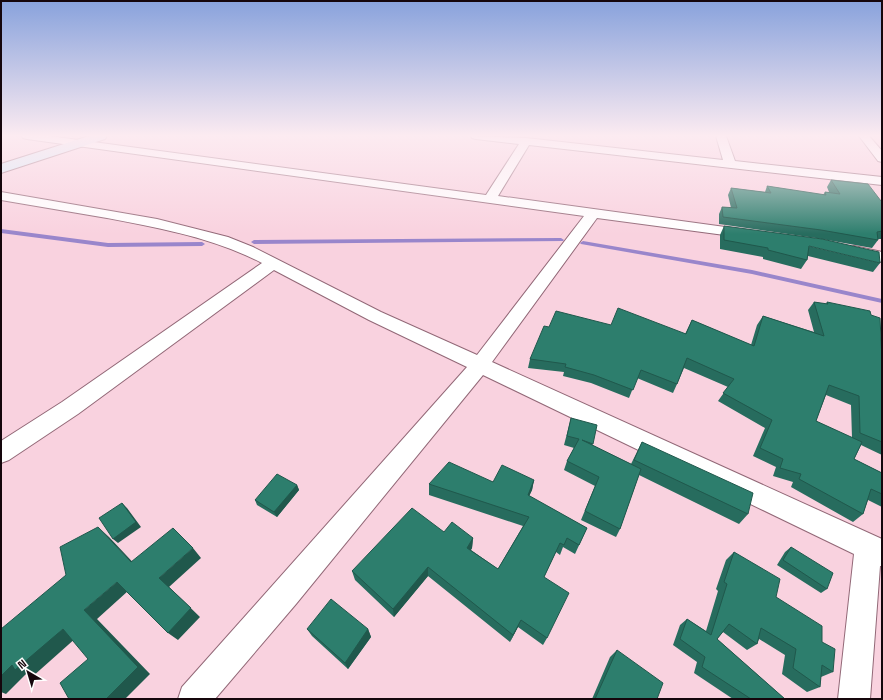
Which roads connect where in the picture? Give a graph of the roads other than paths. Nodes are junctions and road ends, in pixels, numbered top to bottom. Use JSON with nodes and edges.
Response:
{"nodes":[{"id":1,"x":263,"y":169,"type":"edge"},
{"id":2,"x":509,"y":169,"type":"edge"},
{"id":3,"x":772,"y":169,"type":"edge"},
{"id":4,"x":882,"y":181,"type":"edge"},
{"id":5,"x":1,"y":196,"type":"edge"},
{"id":6,"x":490,"y":199,"type":"junction"},
{"id":7,"x":593,"y":213,"type":"junction"},
{"id":8,"x":762,"y":236,"type":"edge"},
{"id":9,"x":838,"y":248,"type":"edge"},
{"id":10,"x":882,"y":257,"type":"edge"},
{"id":11,"x":273,"y":263,"type":"junction"},
{"id":12,"x":480,"y":365,"type":"junction"},
{"id":13,"x":1,"y":453,"type":"edge"},
{"id":14,"x":875,"y":550,"type":"edge"},
{"id":15,"x":194,"y":699,"type":"edge"},
{"id":16,"x":854,"y":699,"type":"edge"}],
"edges":[{"from":1,"to":6,"type":"street"},
{"from":2,"to":6,"type":"street"},
{"from":3,"to":4,"type":"street"},
{"from":5,"to":11,"type":"street"},
{"from":6,"to":7,"type":"street"},
{"from":7,"to":8,"type":"street"},
{"from":7,"to":12,"type":"street"},
{"from":9,"to":10,"type":"street"},
{"from":11,"to":12,"type":"street"},
{"from":11,"to":13,"type":"street"},
{"from":12,"to":14,"type":"street"},
{"from":12,"to":15,"type":"street"},
{"from":14,"to":16,"type":"street"}]}
